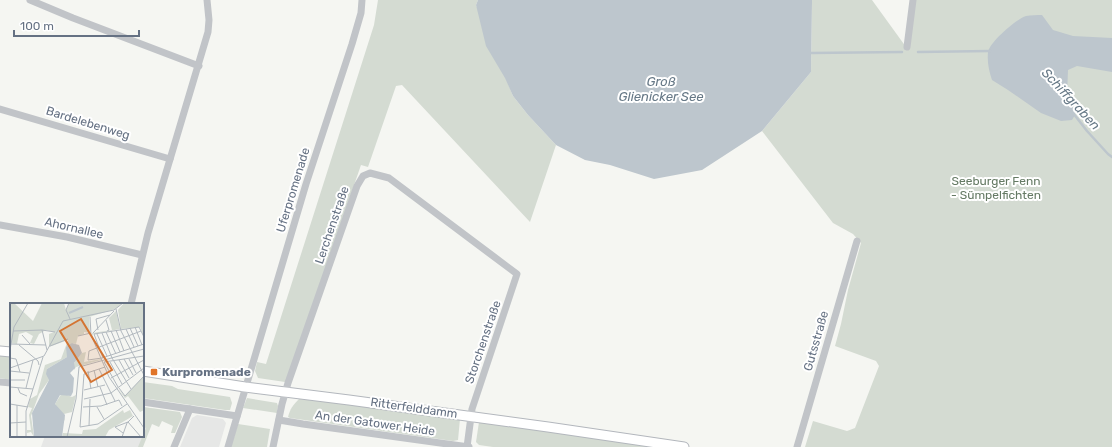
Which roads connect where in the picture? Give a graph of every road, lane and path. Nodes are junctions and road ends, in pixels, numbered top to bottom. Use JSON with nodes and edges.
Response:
{"nodes":[{"id":1,"x":30,"y":0,"type":"edge"},
{"id":2,"x":208,"y":0,"type":"edge"},
{"id":3,"x":362,"y":0,"type":"edge"},
{"id":4,"x":913,"y":0,"type":"edge"},
{"id":5,"x":906,"y":47,"type":"dead end"},
{"id":6,"x":199,"y":66,"type":"junction"},
{"id":7,"x":0,"y":109,"type":"edge"},
{"id":8,"x":170,"y":159,"type":"junction"},
{"id":9,"x":0,"y":225,"type":"edge"},
{"id":10,"x":857,"y":241,"type":"dead end"},
{"id":11,"x":142,"y":255,"type":"junction"},
{"id":12,"x":518,"y":274,"type":"joint"},
{"id":13,"x":131,"y":303,"type":"edge"},
{"id":14,"x":0,"y":351,"type":"edge"},
{"id":15,"x":10,"y":352,"type":"edge"},
{"id":16,"x":144,"y":371,"type":"edge"},
{"id":17,"x":0,"y":382,"type":"edge"},
{"id":18,"x":10,"y":383,"type":"edge"},
{"id":19,"x":245,"y":387,"type":"junction"},
{"id":20,"x":286,"y":392,"type":"junction"},
{"id":21,"x":144,"y":402,"type":"edge"},
{"id":22,"x":190,"y":408,"type":"junction"},
{"id":23,"x":237,"y":416,"type":"junction"},
{"id":24,"x":471,"y":416,"type":"junction"},
{"id":25,"x":279,"y":420,"type":"junction"},
{"id":26,"x":174,"y":447,"type":"edge"},
{"id":27,"x":228,"y":447,"type":"edge"},
{"id":28,"x":273,"y":447,"type":"edge"},
{"id":29,"x":467,"y":447,"type":"edge"},
{"id":30,"x":684,"y":447,"type":"edge"},
{"id":31,"x":797,"y":447,"type":"edge"}],
"edges":[{"from":1,"to":6,"type":"street"},
{"from":2,"to":6,"type":"street"},
{"from":3,"to":19,"type":"street","name":"Uferpromenade"},
{"from":4,"to":5,"type":"street"},
{"from":6,"to":8,"type":"street"},
{"from":7,"to":8,"type":"street","name":"Bardelebenweg"},
{"from":8,"to":11,"type":"street"},
{"from":9,"to":11,"type":"street","name":"Ahornallee"},
{"from":10,"to":31,"type":"street","name":"Gutsstraße"},
{"from":11,"to":13,"type":"street"},
{"from":12,"to":20,"type":"street","name":"Lerchenstraße"},
{"from":12,"to":24,"type":"street","name":"Storchenstraße"},
{"from":14,"to":15,"type":"main road"},
{"from":16,"to":19,"type":"main road","name":"Ritterfelddamm"},
{"from":17,"to":18,"type":"street"},
{"from":19,"to":20,"type":"main road","name":"Ritterfelddamm"},
{"from":19,"to":23,"type":"street","name":"Uferpromenade"},
{"from":20,"to":24,"type":"main road","name":"Ritterfelddamm"},
{"from":20,"to":25,"type":"street","name":"Lerchenstraße"},
{"from":21,"to":22,"type":"street"},
{"from":22,"to":23,"type":"street"},
{"from":22,"to":26,"type":"street"},
{"from":23,"to":27,"type":"street","name":"Uferpromenade"},
{"from":24,"to":29,"type":"street","name":"Storchenstraße"},
{"from":24,"to":30,"type":"main road","name":"Ritterfelddamm"},
{"from":25,"to":28,"type":"street","name":"Lerchenstraße"},
{"from":25,"to":29,"type":"street","name":"An der Gatower Heide"}]}
